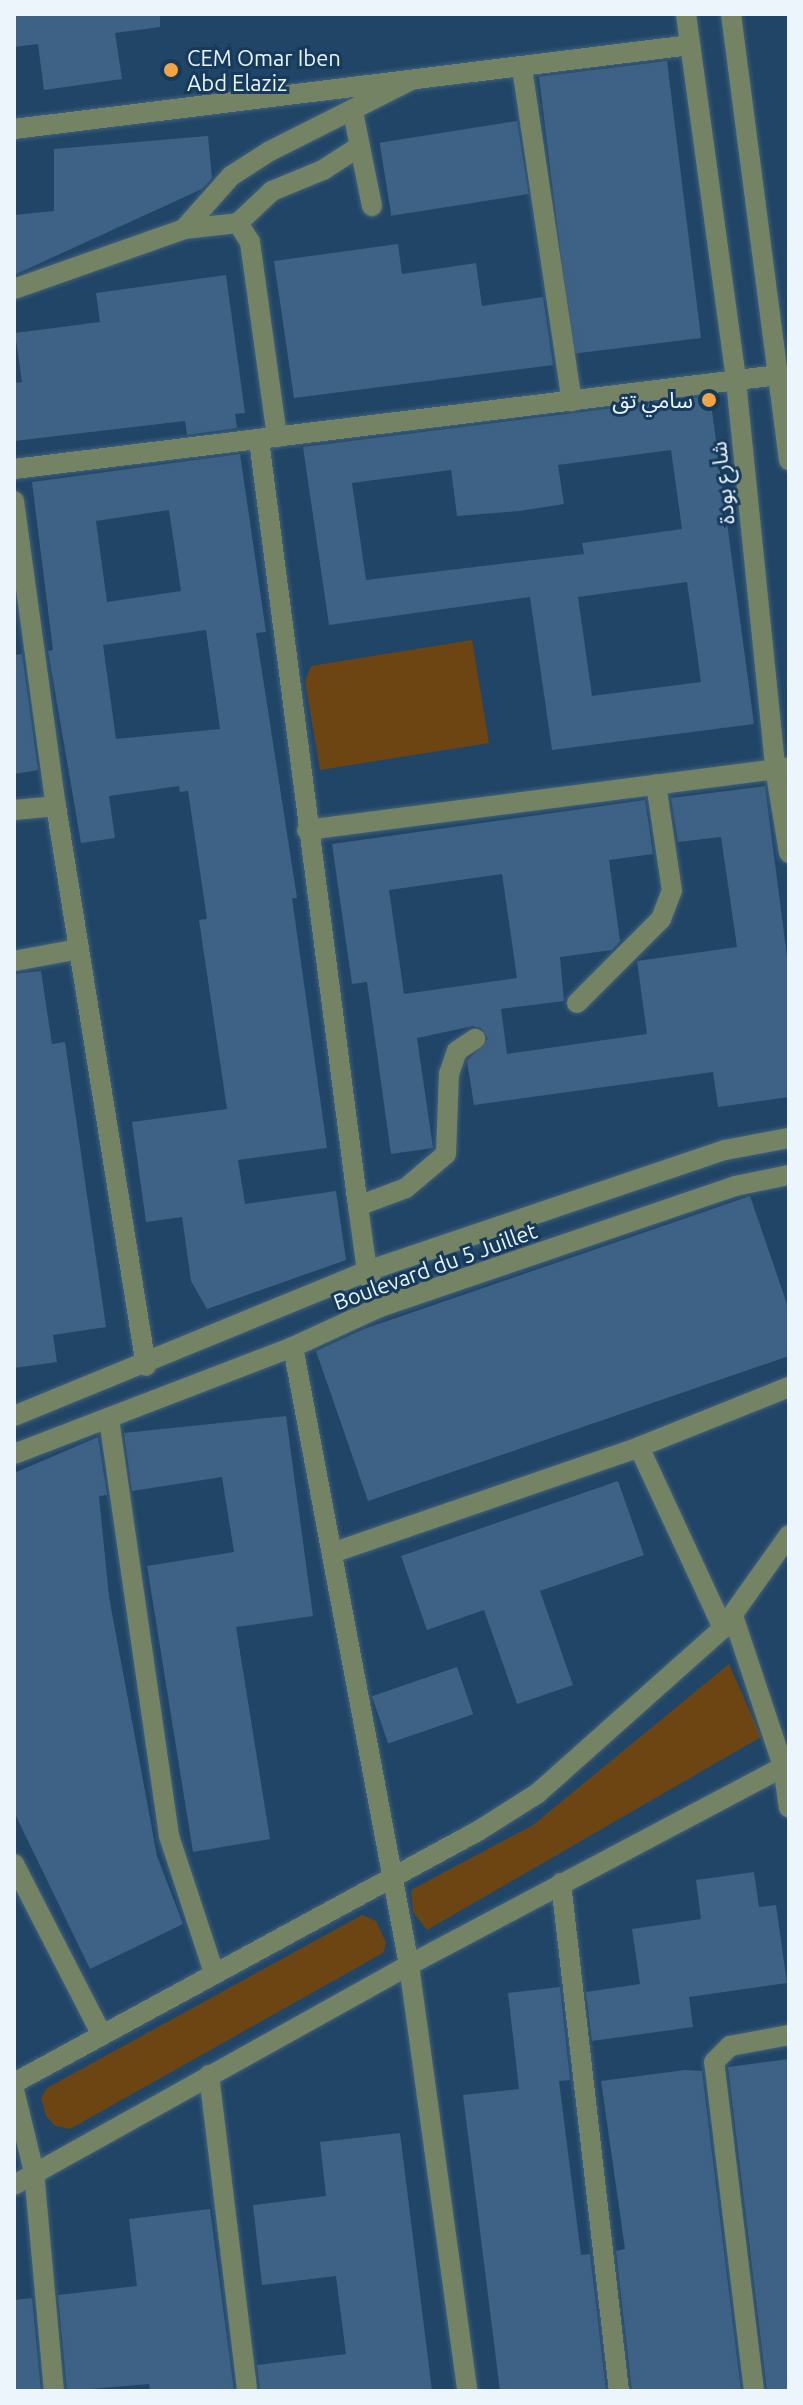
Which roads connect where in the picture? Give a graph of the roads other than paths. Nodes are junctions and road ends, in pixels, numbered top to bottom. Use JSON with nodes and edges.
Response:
{"nodes":[{"id":1,"x":686,"y":14,"type":"edge"},
{"id":2,"x":731,"y":14,"type":"edge"},
{"id":3,"x":690,"y":45,"type":"junction"},
{"id":4,"x":522,"y":68,"type":"junction"},
{"id":5,"x":422,"y":75,"type":"junction"},
{"id":6,"x":353,"y":112,"type":"junction"},
{"id":7,"x":14,"y":129,"type":"edge"},
{"id":8,"x":360,"y":146,"type":"junction"},
{"id":9,"x":372,"y":206,"type":"dead end"},
{"id":10,"x":238,"y":223,"type":"junction"},
{"id":11,"x":184,"y":229,"type":"junction"},
{"id":12,"x":14,"y":289,"type":"edge"},
{"id":13,"x":779,"y":308,"type":"edge"},
{"id":14,"x":778,"y":375,"type":"junction"},
{"id":15,"x":736,"y":381,"type":"junction"},
{"id":16,"x":572,"y":401,"type":"junction"},
{"id":17,"x":268,"y":438,"type":"junction"},
{"id":18,"x":789,"y":460,"type":"edge"},
{"id":19,"x":14,"y":469,"type":"edge"},
{"id":20,"x":14,"y":501,"type":"edge"},
{"id":21,"x":782,"y":767,"type":"edge"},
{"id":22,"x":656,"y":784,"type":"junction"},
{"id":23,"x":56,"y":806,"type":"junction"},
{"id":24,"x":14,"y":810,"type":"edge"},
{"id":25,"x":307,"y":830,"type":"junction"},
{"id":26,"x":789,"y":853,"type":"edge"},
{"id":27,"x":79,"y":949,"type":"junction"},
{"id":28,"x":14,"y":961,"type":"edge"},
{"id":29,"x":577,"y":1003,"type":"dead end"},
{"id":30,"x":475,"y":1039,"type":"dead end"},
{"id":31,"x":789,"y":1138,"type":"edge"},
{"id":32,"x":789,"y":1175,"type":"edge"},
{"id":33,"x":358,"y":1206,"type":"junction"},
{"id":34,"x":367,"y":1271,"type":"junction"},
{"id":35,"x":380,"y":1307,"type":"junction"},
{"id":36,"x":293,"y":1347,"type":"junction"},
{"id":37,"x":146,"y":1366,"type":"junction"},
{"id":38,"x":789,"y":1387,"type":"edge"},
{"id":39,"x":14,"y":1416,"type":"edge"},
{"id":40,"x":109,"y":1419,"type":"junction"},
{"id":41,"x":639,"y":1447,"type":"junction"},
{"id":42,"x":14,"y":1454,"type":"edge"},
{"id":43,"x":789,"y":1535,"type":"edge"},
{"id":44,"x":332,"y":1553,"type":"junction"},
{"id":45,"x":728,"y":1622,"type":"junction"},
{"id":46,"x":786,"y":1765,"type":"edge"},
{"id":47,"x":789,"y":1808,"type":"edge"},
{"id":48,"x":14,"y":1864,"type":"edge"},
{"id":49,"x":389,"y":1877,"type":"junction"},
{"id":50,"x":561,"y":1883,"type":"junction"},
{"id":51,"x":409,"y":1965,"type":"junction"},
{"id":52,"x":214,"y":1973,"type":"junction"},
{"id":53,"x":102,"y":2035,"type":"junction"},
{"id":54,"x":789,"y":2035,"type":"edge"},
{"id":55,"x":209,"y":2075,"type":"junction"},
{"id":56,"x":14,"y":2083,"type":"edge"},
{"id":57,"x":14,"y":2090,"type":"edge"},
{"id":58,"x":34,"y":2172,"type":"junction"},
{"id":59,"x":14,"y":2185,"type":"edge"},
{"id":60,"x":54,"y":2391,"type":"edge"},
{"id":61,"x":247,"y":2391,"type":"edge"},
{"id":62,"x":467,"y":2391,"type":"edge"},
{"id":63,"x":619,"y":2391,"type":"edge"},
{"id":64,"x":754,"y":2391,"type":"edge"}],
"edges":[{"from":1,"to":3,"type":"street","name":"شارع بودة"},
{"from":2,"to":13,"type":"street"},
{"from":3,"to":4,"type":"street"},
{"from":3,"to":15,"type":"street","name":"شارع بودة"},
{"from":4,"to":5,"type":"street"},
{"from":4,"to":16,"type":"street"},
{"from":5,"to":6,"type":"street"},
{"from":5,"to":7,"type":"street"},
{"from":6,"to":8,"type":"street"},
{"from":6,"to":11,"type":"street"},
{"from":8,"to":9,"type":"street"},
{"from":8,"to":10,"type":"street"},
{"from":10,"to":11,"type":"street"},
{"from":10,"to":17,"type":"street"},
{"from":11,"to":12,"type":"street"},
{"from":13,"to":14,"type":"street"},
{"from":14,"to":15,"type":"street"},
{"from":14,"to":18,"type":"street"},
{"from":15,"to":16,"type":"street"},
{"from":15,"to":21,"type":"street","name":"شارع بودة"},
{"from":16,"to":17,"type":"street"},
{"from":17,"to":19,"type":"street"},
{"from":17,"to":25,"type":"street"},
{"from":20,"to":23,"type":"street"},
{"from":21,"to":22,"type":"street"},
{"from":21,"to":26,"type":"street","name":"شارع بودة"},
{"from":22,"to":25,"type":"street"},
{"from":22,"to":29,"type":"street"},
{"from":23,"to":24,"type":"street"},
{"from":23,"to":27,"type":"street"},
{"from":25,"to":33,"type":"street"},
{"from":27,"to":28,"type":"street"},
{"from":27,"to":37,"type":"street"},
{"from":30,"to":33,"type":"street"},
{"from":31,"to":34,"type":"street"},
{"from":32,"to":35,"type":"street","name":"Boulevard du 5 Juillet"},
{"from":33,"to":34,"type":"street"},
{"from":34,"to":35,"type":"street"},
{"from":34,"to":37,"type":"street"},
{"from":35,"to":36,"type":"street","name":"Boulevard du 5 Juillet"},
{"from":36,"to":40,"type":"street","name":"Boulevard du 5 Juillet"},
{"from":36,"to":44,"type":"street"},
{"from":37,"to":39,"type":"street"},
{"from":38,"to":41,"type":"street"},
{"from":40,"to":42,"type":"street","name":"Boulevard du 5 Juillet"},
{"from":40,"to":52,"type":"street"},
{"from":41,"to":44,"type":"street"},
{"from":41,"to":45,"type":"street"},
{"from":43,"to":45,"type":"street"},
{"from":44,"to":49,"type":"street"},
{"from":45,"to":46,"type":"street"},
{"from":45,"to":49,"type":"street"},
{"from":46,"to":47,"type":"street"},
{"from":46,"to":50,"type":"street"},
{"from":48,"to":53,"type":"street"},
{"from":49,"to":51,"type":"street"},
{"from":49,"to":52,"type":"street"},
{"from":50,"to":51,"type":"street"},
{"from":50,"to":63,"type":"street"},
{"from":51,"to":55,"type":"street"},
{"from":51,"to":62,"type":"street"},
{"from":52,"to":53,"type":"street"},
{"from":53,"to":56,"type":"street"},
{"from":54,"to":64,"type":"street"},
{"from":55,"to":58,"type":"street"},
{"from":55,"to":61,"type":"street"},
{"from":57,"to":58,"type":"street"},
{"from":58,"to":59,"type":"street"},
{"from":58,"to":60,"type":"street"}]}
